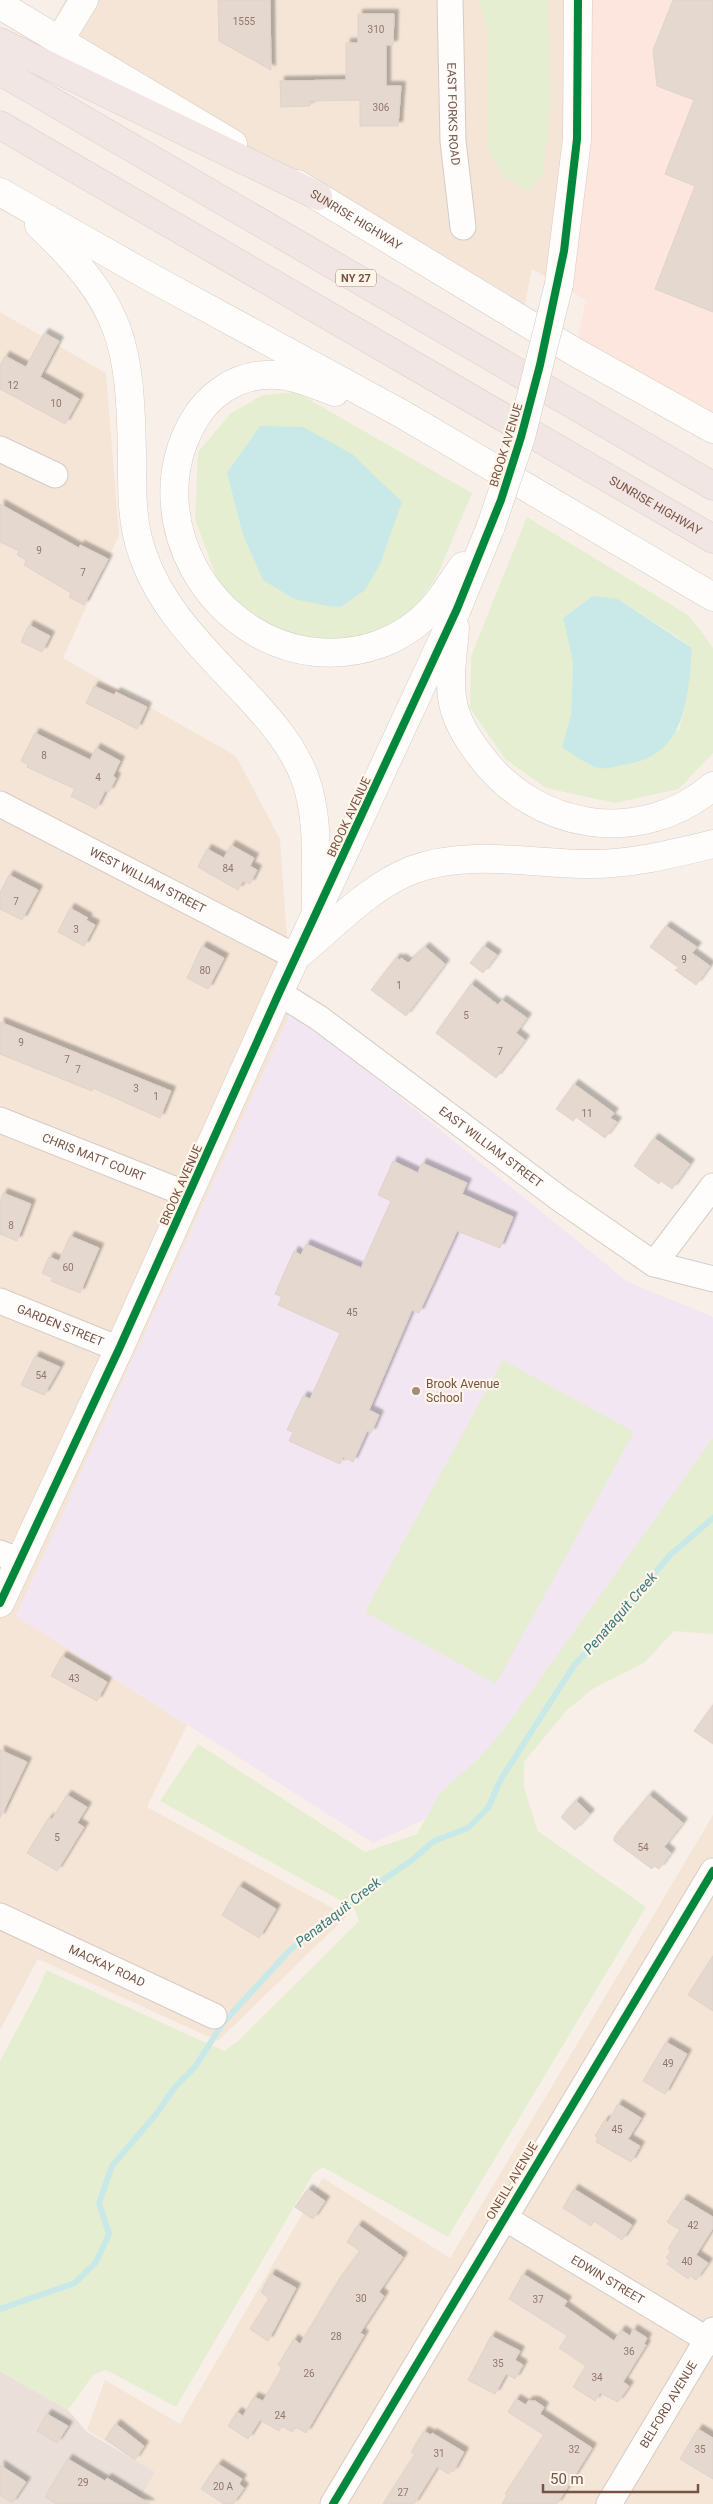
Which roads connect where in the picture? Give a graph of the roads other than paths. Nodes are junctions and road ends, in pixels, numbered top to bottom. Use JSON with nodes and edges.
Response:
{"nodes":[{"id":1,"x":84,"y":0,"type":"edge"},
{"id":2,"x":450,"y":0,"type":"edge"},
{"id":3,"x":0,"y":5,"type":"edge"},
{"id":4,"x":580,"y":8,"type":"edge"},
{"id":5,"x":59,"y":41,"type":"junction"},
{"id":6,"x":0,"y":42,"type":"edge"},
{"id":7,"x":0,"y":71,"type":"edge"},
{"id":8,"x":0,"y":125,"type":"edge"},
{"id":9,"x":6,"y":195,"type":"edge"},
{"id":10,"x":318,"y":196,"type":"junction"},
{"id":11,"x":464,"y":227,"type":"dead end"},
{"id":12,"x":402,"y":414,"type":"junction"},
{"id":13,"x":713,"y":429,"type":"edge"},
{"id":14,"x":0,"y":449,"type":"edge"},
{"id":15,"x":55,"y":475,"type":"dead end"},
{"id":16,"x":713,"y":486,"type":"edge"},
{"id":17,"x":491,"y":526,"type":"junction"},
{"id":18,"x":713,"y":539,"type":"edge"},
{"id":19,"x":660,"y":564,"type":"junction"},
{"id":20,"x":713,"y":597,"type":"edge"},
{"id":21,"x":457,"y":610,"type":"junction"},
{"id":22,"x":713,"y":617,"type":"edge"},
{"id":23,"x":713,"y":786,"type":"edge"},
{"id":24,"x":0,"y":804,"type":"edge"},
{"id":25,"x":713,"y":844,"type":"edge"},
{"id":26,"x":316,"y":915,"type":"junction"},
{"id":27,"x":296,"y":957,"type":"junction"},
{"id":28,"x":279,"y":993,"type":"junction"},
{"id":29,"x":0,"y":1120,"type":"edge"},
{"id":30,"x":713,"y":1186,"type":"edge"},
{"id":31,"x":189,"y":1195,"type":"junction"},
{"id":32,"x":654,"y":1264,"type":"junction"},
{"id":33,"x":713,"y":1279,"type":"edge"},
{"id":34,"x":0,"y":1301,"type":"edge"},
{"id":35,"x":120,"y":1349,"type":"junction"},
{"id":36,"x":10,"y":1557,"type":"edge"},
{"id":37,"x":0,"y":1603,"type":"edge"},
{"id":38,"x":713,"y":1871,"type":"edge"},
{"id":39,"x":0,"y":1916,"type":"edge"},
{"id":40,"x":214,"y":2016,"type":"dead end"},
{"id":41,"x":503,"y":2217,"type":"junction"},
{"id":42,"x":711,"y":2337,"type":"edge"},
{"id":43,"x":333,"y":2504,"type":"edge"},
{"id":44,"x":609,"y":2504,"type":"edge"}],
"edges":[{"from":1,"to":5,"type":"main road"},
{"from":2,"to":11,"type":"street","name":"EAST FORKS ROAD"},
{"from":3,"to":5,"type":"main road","name":"SUNRISE HIGHWAY"},
{"from":4,"to":17,"type":"main road","name":"BROOK AVENUE","bridge":true},
{"from":5,"to":10,"type":"main road","name":"SUNRISE HIGHWAY"},
{"from":6,"to":10,"type":"highway"},
{"from":7,"to":16,"type":"highway","number":"NY 27"},
{"from":8,"to":18,"type":"highway","name":"SUNRISE HIGHWAY"},
{"from":9,"to":12,"type":"main road"},
{"from":9,"to":26,"type":"main road"},
{"from":10,"to":13,"type":"main road","name":"SUNRISE HIGHWAY"},
{"from":12,"to":17,"type":"main road"},
{"from":12,"to":19,"type":"main road"},
{"from":14,"to":15,"type":"street"},
{"from":17,"to":21,"type":"main road","name":"BROOK AVENUE"},
{"from":19,"to":20,"type":"main road"},
{"from":19,"to":22,"type":"main road"},
{"from":21,"to":23,"type":"main road"},
{"from":21,"to":26,"type":"main road","name":"BROOK AVENUE"},
{"from":24,"to":27,"type":"street","name":"WEST WILLIAM STREET"},
{"from":25,"to":27,"type":"main road"},
{"from":26,"to":27,"type":"main road","name":"BROOK AVENUE"},
{"from":27,"to":28,"type":"main road","name":"BROOK AVENUE"},
{"from":28,"to":31,"type":"main road","name":"BROOK AVENUE"},
{"from":28,"to":32,"type":"street","name":"EAST WILLIAM STREET"},
{"from":29,"to":31,"type":"street","name":"CHRIS MATT COURT"},
{"from":30,"to":32,"type":"street"},
{"from":31,"to":35,"type":"main road","name":"BROOK AVENUE"},
{"from":32,"to":33,"type":"street","name":"EAST WILLIAM STREET"},
{"from":34,"to":35,"type":"street","name":"GARDEN STREET"},
{"from":35,"to":36,"type":"main road","name":"BROOK AVENUE"},
{"from":36,"to":37,"type":"main road","name":"BROOK AVENUE"},
{"from":38,"to":41,"type":"street","name":"ONEILL AVENUE"},
{"from":39,"to":40,"type":"street","name":"MACKAY ROAD"},
{"from":41,"to":42,"type":"street","name":"EDWIN STREET"},
{"from":41,"to":43,"type":"street","name":"ONEILL AVENUE"},
{"from":42,"to":44,"type":"street","name":"BELFORD AVENUE"}]}
